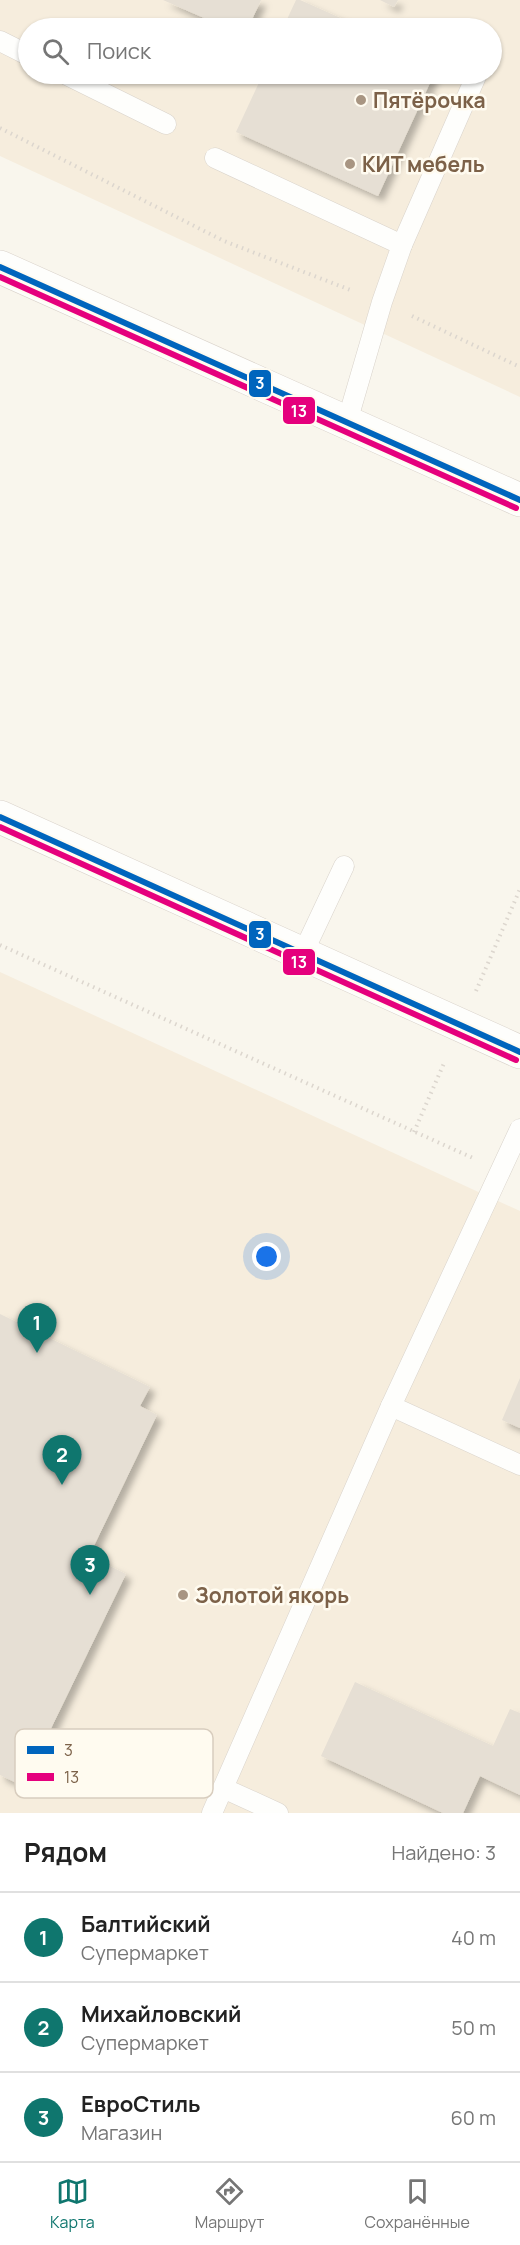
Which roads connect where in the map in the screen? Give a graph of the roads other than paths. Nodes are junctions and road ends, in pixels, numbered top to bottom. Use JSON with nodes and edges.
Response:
{"nodes":[{"id":1,"x":0,"y":40,"type":"edge"},
{"id":2,"x":18,"y":50,"type":"edge"},
{"id":3,"x":85,"y":84,"type":"edge"},
{"id":4,"x":473,"y":84,"type":"edge"},
{"id":5,"x":166,"y":124,"type":"dead end"},
{"id":6,"x":215,"y":158,"type":"dead end"},
{"id":7,"x":402,"y":245,"type":"junction"},
{"id":8,"x":0,"y":267,"type":"edge"},
{"id":9,"x":347,"y":422,"type":"junction"},
{"id":10,"x":520,"y":500,"type":"edge"},
{"id":11,"x":0,"y":817,"type":"edge"},
{"id":12,"x":344,"y":866,"type":"dead end"},
{"id":13,"x":303,"y":953,"type":"junction"},
{"id":14,"x":520,"y":1052,"type":"edge"},
{"id":15,"x":520,"y":1129,"type":"edge"},
{"id":16,"x":391,"y":1406,"type":"junction"},
{"id":17,"x":520,"y":1465,"type":"edge"},
{"id":18,"x":223,"y":1788,"type":"junction"},
{"id":19,"x":212,"y":1813,"type":"edge"},
{"id":20,"x":278,"y":1813,"type":"edge"}],
"edges":[{"from":1,"to":2,"type":"lane"},
{"from":3,"to":5,"type":"lane"},
{"from":4,"to":7,"type":"lane"},
{"from":6,"to":7,"type":"lane"},
{"from":7,"to":9,"type":"lane"},
{"from":8,"to":9,"type":"main road"},
{"from":9,"to":10,"type":"main road"},
{"from":11,"to":13,"type":"main road"},
{"from":12,"to":13,"type":"lane"},
{"from":13,"to":14,"type":"main road"},
{"from":15,"to":16,"type":"lane"},
{"from":16,"to":17,"type":"lane"},
{"from":16,"to":18,"type":"lane"},
{"from":18,"to":19,"type":"lane"},
{"from":18,"to":20,"type":"lane"}]}
